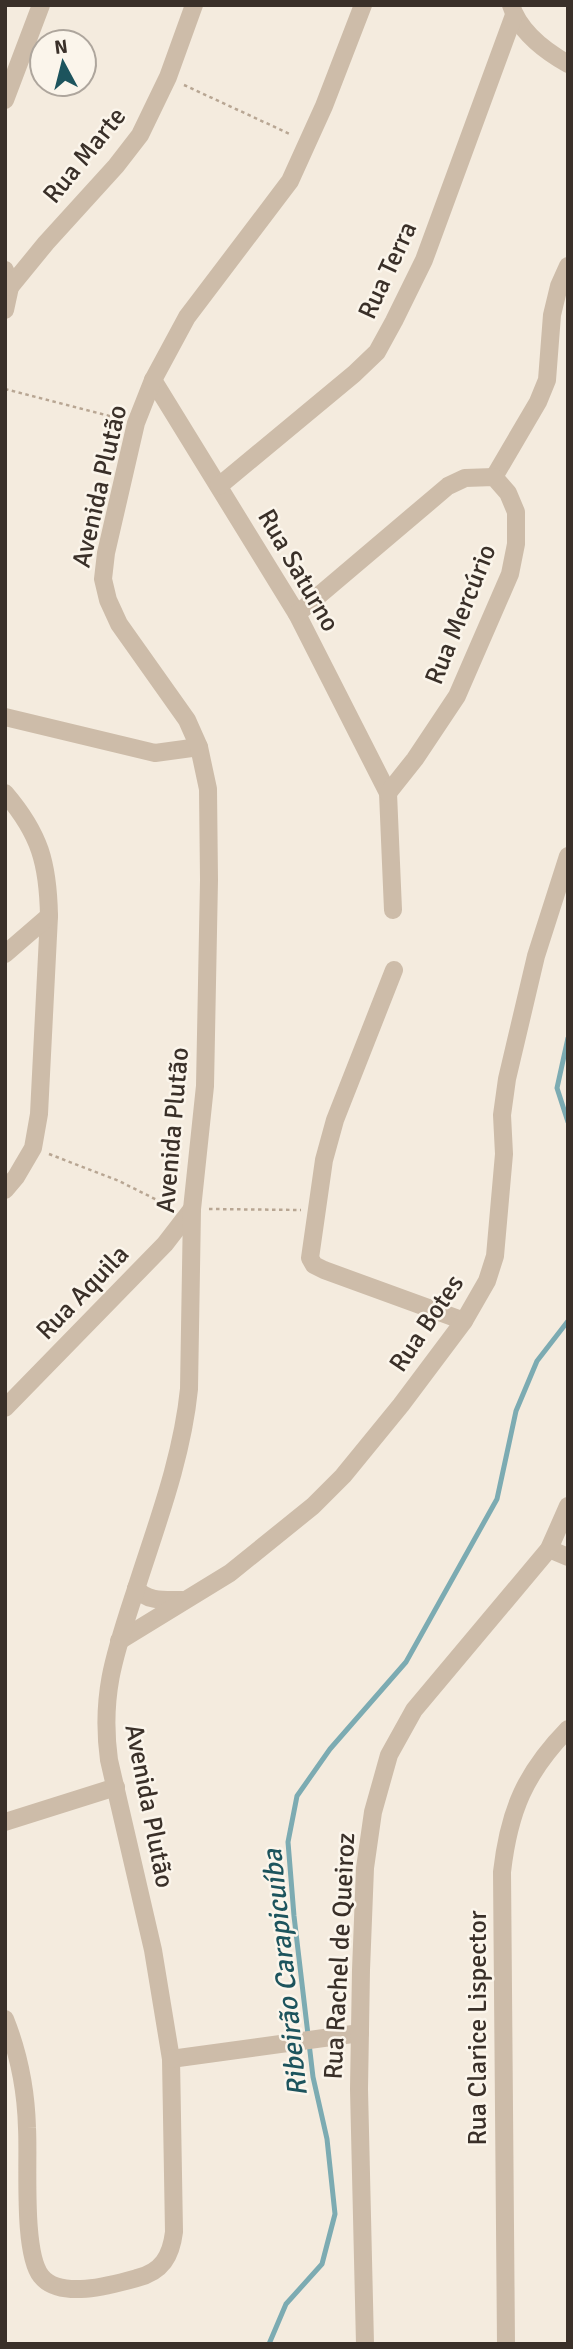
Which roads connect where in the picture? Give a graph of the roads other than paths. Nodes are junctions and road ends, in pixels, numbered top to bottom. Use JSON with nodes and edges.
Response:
{"nodes":[{"id":1,"x":41,"y":5,"type":"edge"},
{"id":2,"x":194,"y":5,"type":"edge"},
{"id":3,"x":363,"y":5,"type":"edge"},
{"id":4,"x":513,"y":10,"type":"edge"},
{"id":5,"x":568,"y":64,"type":"edge"},
{"id":6,"x":5,"y":100,"type":"edge"},
{"id":7,"x":568,"y":266,"type":"edge"},
{"id":8,"x":8,"y":278,"type":"edge"},
{"id":9,"x":5,"y":310,"type":"edge"},
{"id":10,"x":153,"y":380,"type":"junction"},
{"id":11,"x":494,"y":477,"type":"junction"},
{"id":12,"x":219,"y":486,"type":"junction"},
{"id":13,"x":297,"y":614,"type":"junction"},
{"id":14,"x":5,"y":717,"type":"edge"},
{"id":15,"x":199,"y":747,"type":"junction"},
{"id":16,"x":5,"y":793,"type":"edge"},
{"id":17,"x":388,"y":793,"type":"junction"},
{"id":18,"x":568,"y":856,"type":"edge"},
{"id":19,"x":393,"y":910,"type":"dead end"},
{"id":20,"x":49,"y":916,"type":"junction"},
{"id":21,"x":5,"y":954,"type":"edge"},
{"id":22,"x":394,"y":970,"type":"dead end"},
{"id":23,"x":5,"y":1190,"type":"edge"},
{"id":24,"x":192,"y":1209,"type":"junction"},
{"id":25,"x":157,"y":1252,"type":"junction"},
{"id":26,"x":190,"y":1256,"type":"junction"},
{"id":27,"x":464,"y":1321,"type":"junction"},
{"id":28,"x":5,"y":1408,"type":"edge"},
{"id":29,"x":568,"y":1506,"type":"edge"},
{"id":30,"x":549,"y":1549,"type":"junction"},
{"id":31,"x":568,"y":1557,"type":"edge"},
{"id":32,"x":136,"y":1588,"type":"junction"},
{"id":33,"x":182,"y":1600,"type":"junction"},
{"id":34,"x":119,"y":1641,"type":"junction"},
{"id":35,"x":568,"y":1729,"type":"edge"},
{"id":36,"x":116,"y":1787,"type":"junction"},
{"id":37,"x":5,"y":1822,"type":"edge"},
{"id":38,"x":5,"y":2019,"type":"edge"},
{"id":39,"x":360,"y":2033,"type":"junction"},
{"id":40,"x":171,"y":2059,"type":"junction"},
{"id":41,"x":365,"y":2344,"type":"edge"},
{"id":42,"x":506,"y":2344,"type":"edge"}],
"edges":[{"from":1,"to":6,"type":"street"},
{"from":2,"to":8,"type":"street","name":"Rua Marte"},
{"from":3,"to":10,"type":"street","name":"Avenida Plutão"},
{"from":4,"to":5,"type":"street"},
{"from":4,"to":12,"type":"street","name":"Rua Terra"},
{"from":7,"to":11,"type":"street"},
{"from":8,"to":9,"type":"street"},
{"from":10,"to":12,"type":"street","name":"Rua Saturno"},
{"from":10,"to":15,"type":"street","name":"Avenida Plutão"},
{"from":11,"to":13,"type":"street"},
{"from":11,"to":17,"type":"street","name":"Rua Mercúrio"},
{"from":12,"to":13,"type":"street","name":"Rua Saturno"},
{"from":13,"to":17,"type":"street","name":"Rua Saturno"},
{"from":14,"to":15,"type":"street"},
{"from":15,"to":24,"type":"street","name":"Avenida Plutão"},
{"from":16,"to":20,"type":"street"},
{"from":17,"to":19,"type":"street"},
{"from":18,"to":27,"type":"street","name":"Rua Botes"},
{"from":20,"to":21,"type":"street"},
{"from":20,"to":23,"type":"street"},
{"from":22,"to":27,"type":"street"},
{"from":24,"to":25,"type":"street","name":"Rua Aquila"},
{"from":24,"to":26,"type":"street","name":"Avenida Plutão"},
{"from":25,"to":26,"type":"street"},
{"from":25,"to":28,"type":"street","name":"Rua Aquila"},
{"from":26,"to":32,"type":"street","name":"Avenida Plutão"},
{"from":27,"to":33,"type":"street","name":"Rua Botes"},
{"from":29,"to":30,"type":"street","name":"Rua Rachel de Queiroz"},
{"from":30,"to":31,"type":"street"},
{"from":30,"to":39,"type":"street","name":"Rua Rachel de Queiroz"},
{"from":32,"to":33,"type":"street"},
{"from":32,"to":34,"type":"street","name":"Avenida Plutão"},
{"from":33,"to":34,"type":"street","name":"Rua Botes"},
{"from":34,"to":36,"type":"street","name":"Avenida Plutão"},
{"from":35,"to":42,"type":"street","name":"Rua Clarice Lispector"},
{"from":36,"to":37,"type":"street"},
{"from":36,"to":40,"type":"street","name":"Avenida Plutão"},
{"from":38,"to":40,"type":"street","name":"Avenida Plutão"},
{"from":39,"to":40,"type":"street"},
{"from":39,"to":41,"type":"street","name":"Rua Rachel de Queiroz"}]}
